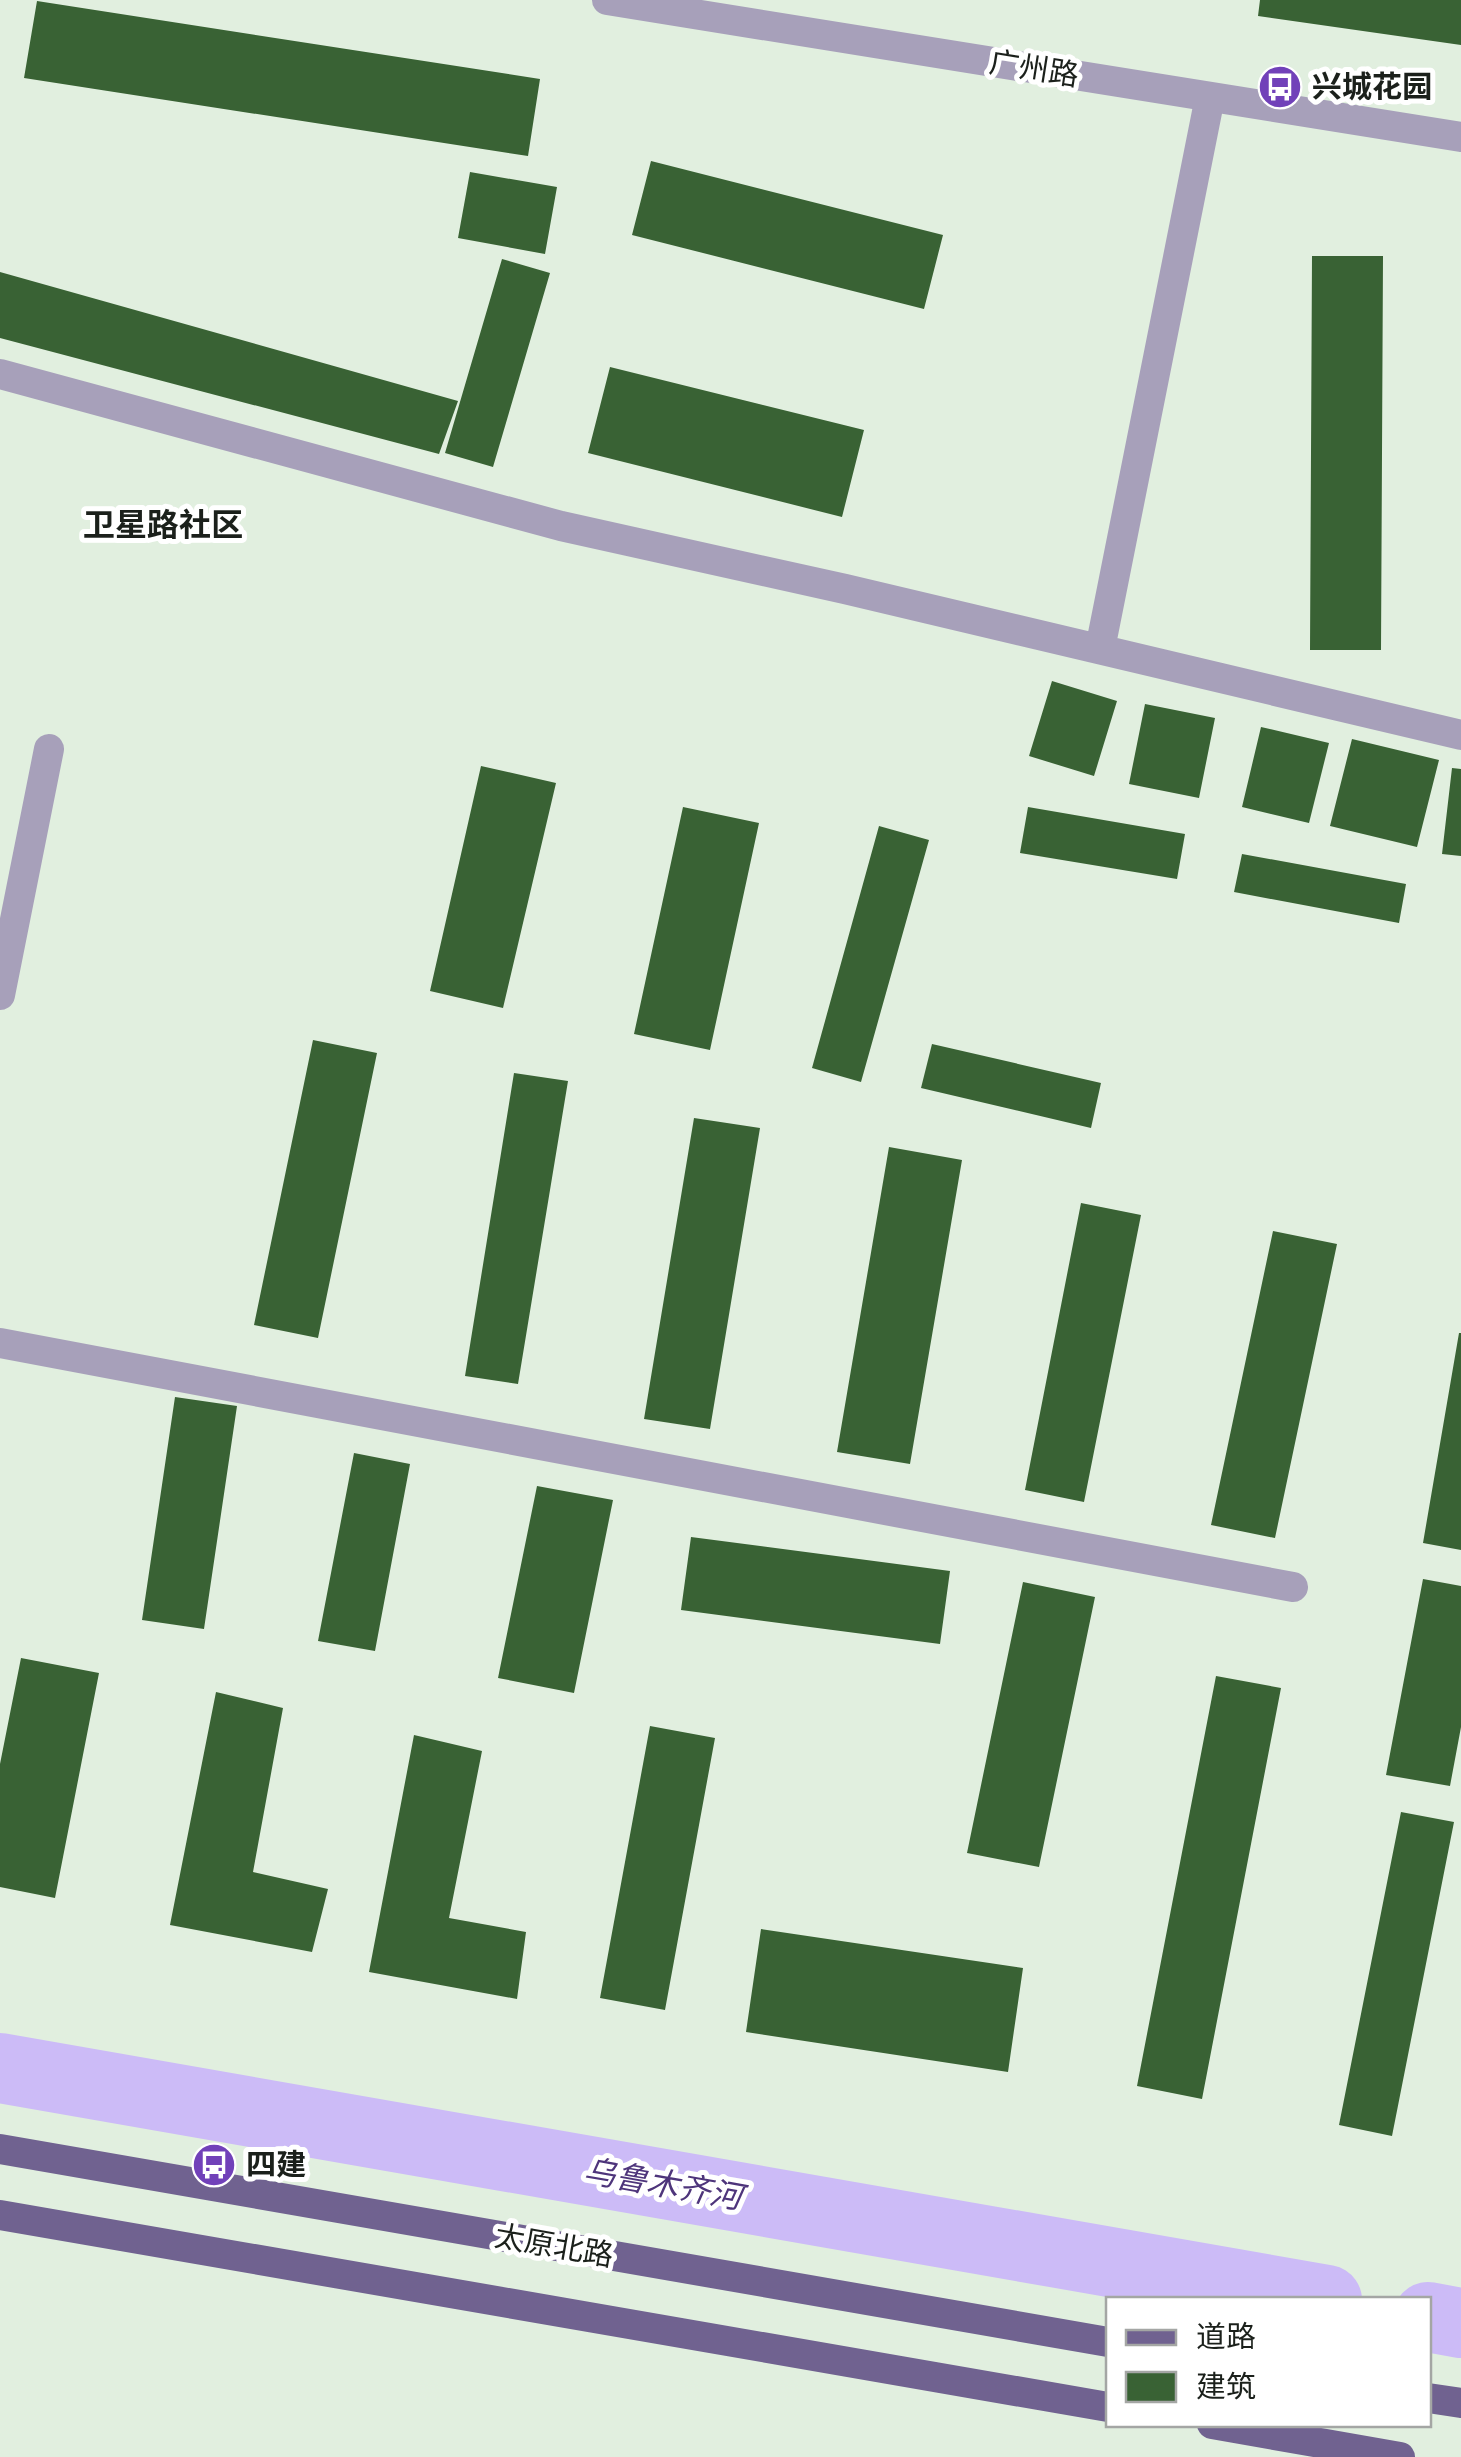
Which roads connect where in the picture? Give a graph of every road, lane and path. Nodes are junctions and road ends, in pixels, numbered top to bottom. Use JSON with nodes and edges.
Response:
{"nodes":[{"id":1,"x":607,"y":0,"type":"edge"},
{"id":2,"x":1210,"y":97,"type":"junction"},
{"id":3,"x":1461,"y":137,"type":"edge"},
{"id":4,"x":0,"y":374,"type":"edge"},
{"id":5,"x":1100,"y":650,"type":"junction"},
{"id":6,"x":1461,"y":735,"type":"edge"},
{"id":7,"x":49,"y":749,"type":"dead end"},
{"id":8,"x":0,"y":995,"type":"edge"},
{"id":9,"x":0,"y":1343,"type":"edge"},
{"id":10,"x":1293,"y":1588,"type":"dead end"},
{"id":11,"x":0,"y":2150,"type":"edge"},
{"id":12,"x":0,"y":2215,"type":"edge"},
{"id":13,"x":1106,"y":2342,"type":"edge"},
{"id":14,"x":1431,"y":2398,"type":"edge"},
{"id":15,"x":1461,"y":2403,"type":"edge"},
{"id":16,"x":1106,"y":2406,"type":"edge"},
{"id":17,"x":1229,"y":2427,"type":"edge"},
{"id":18,"x":1400,"y":2457,"type":"edge"}],
"edges":[{"from":1,"to":2,"type":"street","name":"广州路"},
{"from":2,"to":3,"type":"street","name":"广州路"},
{"from":2,"to":5,"type":"street"},
{"from":4,"to":5,"type":"street"},
{"from":5,"to":6,"type":"street"},
{"from":7,"to":8,"type":"street"},
{"from":9,"to":10,"type":"street"},
{"from":11,"to":13,"type":"main road","name":"太原北路"},
{"from":12,"to":16,"type":"main road"},
{"from":14,"to":15,"type":"main road"},
{"from":17,"to":18,"type":"main road"}]}
